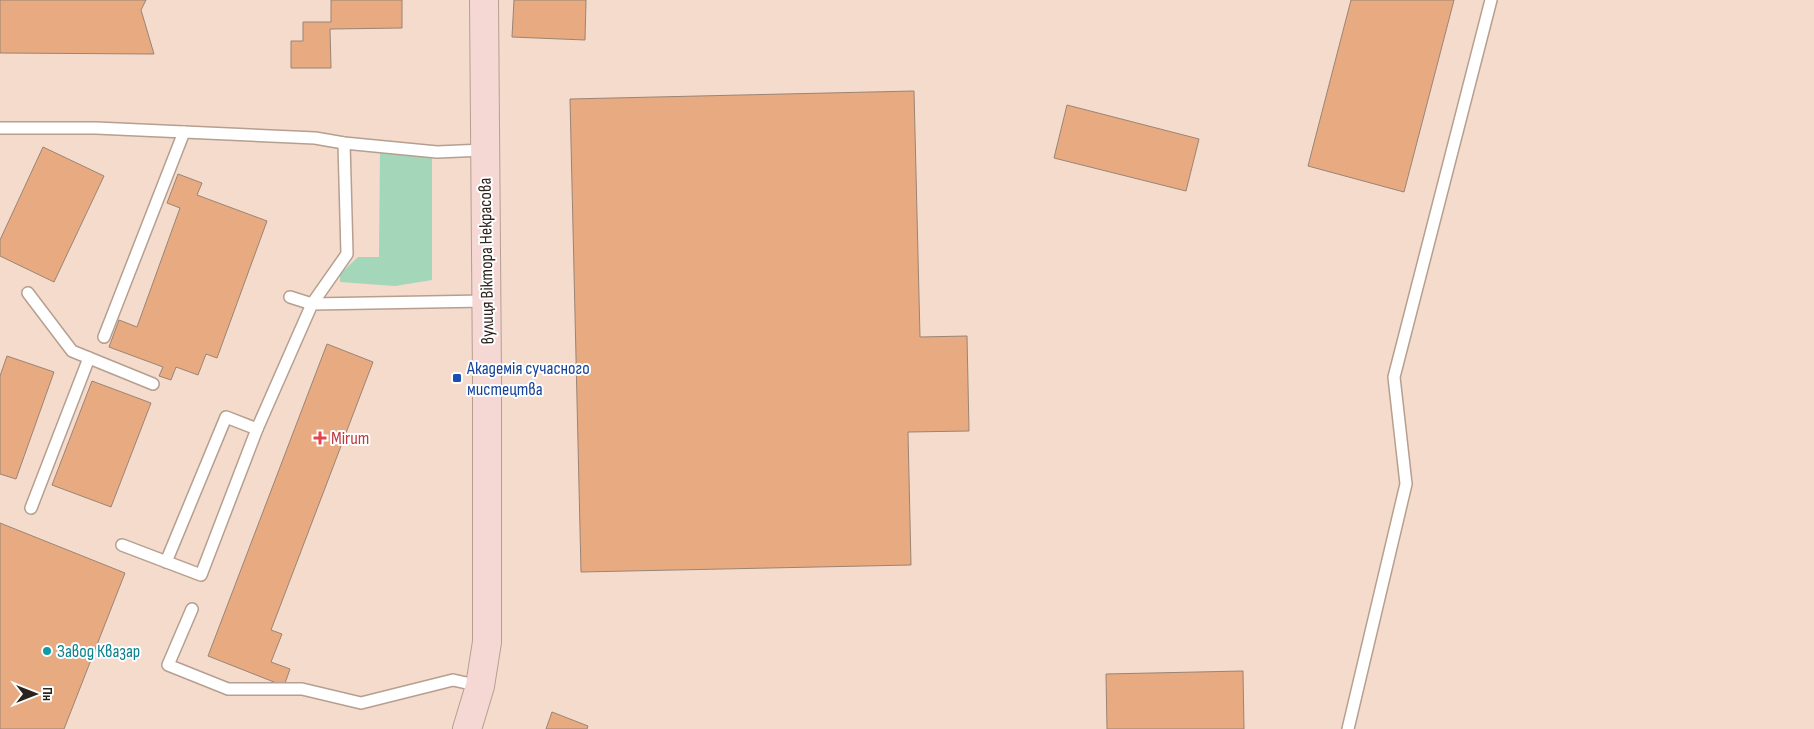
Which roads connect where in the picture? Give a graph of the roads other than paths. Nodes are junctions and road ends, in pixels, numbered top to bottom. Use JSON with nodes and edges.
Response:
{"nodes":[{"id":1,"x":484,"y":0,"type":"edge"},
{"id":2,"x":1491,"y":0,"type":"edge"},
{"id":3,"x":0,"y":128,"type":"edge"},
{"id":4,"x":184,"y":132,"type":"junction"},
{"id":5,"x":344,"y":143,"type":"junction"},
{"id":6,"x":484,"y":150,"type":"junction"},
{"id":7,"x":28,"y":294,"type":"dead end"},
{"id":8,"x":290,"y":296,"type":"dead end"},
{"id":9,"x":486,"y":300,"type":"junction"},
{"id":10,"x":312,"y":304,"type":"junction"},
{"id":11,"x":104,"y":337,"type":"dead end"},
{"id":12,"x":89,"y":358,"type":"junction"},
{"id":13,"x":153,"y":384,"type":"dead end"},
{"id":14,"x":257,"y":429,"type":"junction"},
{"id":15,"x":31,"y":508,"type":"dead end"},
{"id":16,"x":122,"y":545,"type":"dead end"},
{"id":17,"x":166,"y":562,"type":"junction"},
{"id":18,"x":192,"y":608,"type":"dead end"},
{"id":19,"x":480,"y":686,"type":"junction"},
{"id":20,"x":468,"y":729,"type":"edge"},
{"id":21,"x":1348,"y":729,"type":"edge"}],
"edges":[{"from":1,"to":6,"type":"main road","name":"вулиця Віктора Некрасова"},
{"from":2,"to":21,"type":"lane"},
{"from":3,"to":4,"type":"lane"},
{"from":4,"to":5,"type":"lane"},
{"from":4,"to":11,"type":"lane"},
{"from":5,"to":6,"type":"lane"},
{"from":5,"to":10,"type":"lane"},
{"from":6,"to":9,"type":"main road","name":"вулиця Віктора Некрасова"},
{"from":7,"to":12,"type":"lane"},
{"from":8,"to":10,"type":"lane"},
{"from":9,"to":10,"type":"lane"},
{"from":9,"to":19,"type":"main road","name":"вулиця Віктора Некрасова"},
{"from":10,"to":14,"type":"lane"},
{"from":12,"to":13,"type":"lane"},
{"from":12,"to":15,"type":"lane"},
{"from":14,"to":17,"type":"lane"},
{"from":14,"to":17,"type":"lane"},
{"from":16,"to":17,"type":"lane"},
{"from":18,"to":19,"type":"lane"},
{"from":19,"to":20,"type":"main road","name":"вулиця Віктора Некрасова"}]}
